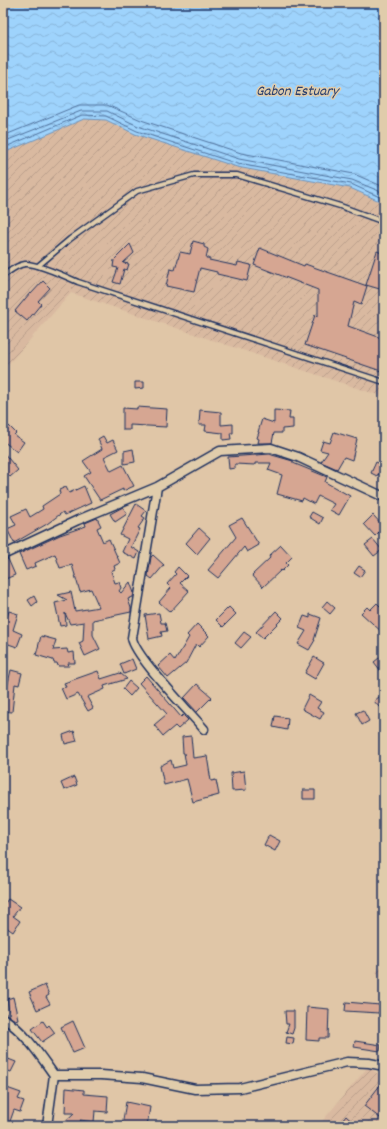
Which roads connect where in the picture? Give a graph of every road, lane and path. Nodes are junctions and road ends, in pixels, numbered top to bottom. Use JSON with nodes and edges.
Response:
{"nodes":[{"id":1,"x":384,"y":222,"type":"edge"},
{"id":2,"x":38,"y":266,"type":"junction"},
{"id":3,"x":3,"y":276,"type":"edge"},
{"id":4,"x":384,"y":382,"type":"edge"},
{"id":5,"x":157,"y":487,"type":"junction"},
{"id":6,"x":384,"y":497,"type":"edge"},
{"id":7,"x":3,"y":555,"type":"edge"},
{"id":8,"x":204,"y":728,"type":"dead end"},
{"id":9,"x":3,"y":1018,"type":"edge"},
{"id":10,"x":384,"y":1066,"type":"edge"},
{"id":11,"x":54,"y":1075,"type":"junction"},
{"id":12,"x":47,"y":1126,"type":"edge"}],
"edges":[{"from":1,"to":2,"type":"lane"},
{"from":2,"to":3,"type":"lane"},
{"from":2,"to":4,"type":"lane"},
{"from":5,"to":6,"type":"street"},
{"from":5,"to":7,"type":"street"},
{"from":5,"to":8,"type":"street"},
{"from":9,"to":11,"type":"street"},
{"from":10,"to":11,"type":"street"},
{"from":11,"to":12,"type":"street"}]}
